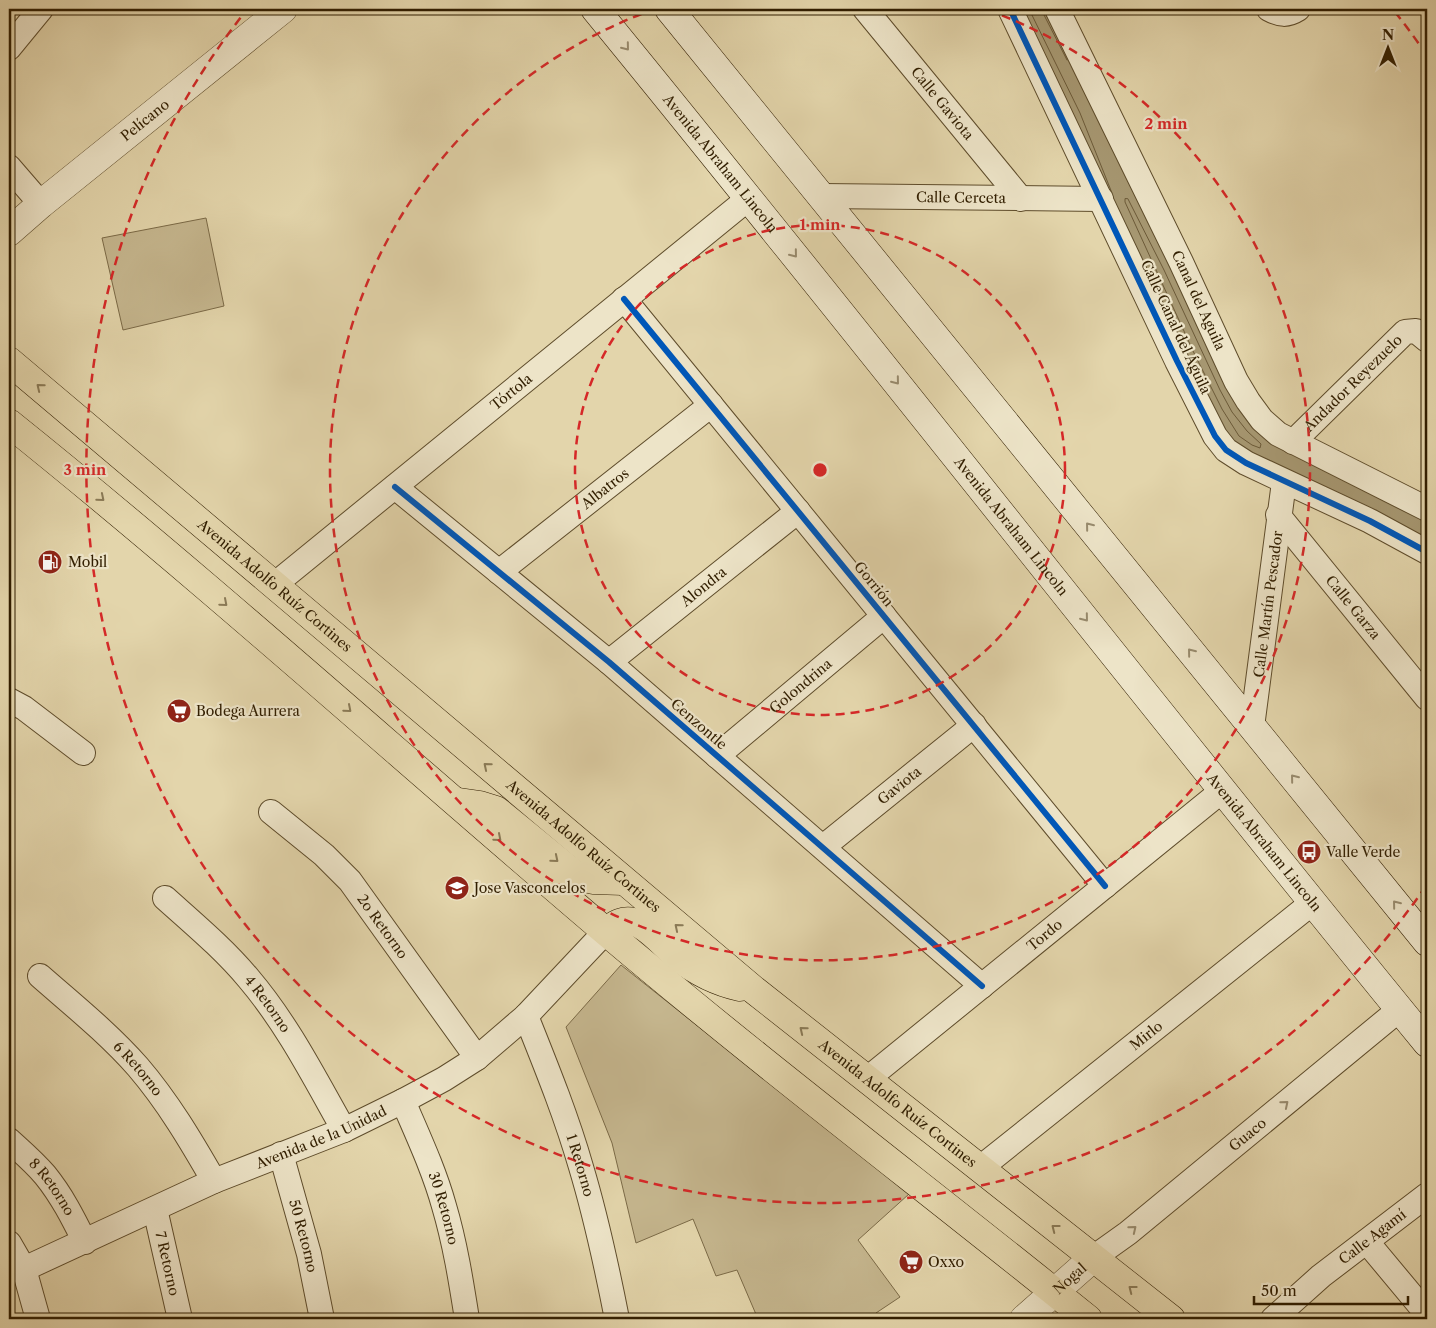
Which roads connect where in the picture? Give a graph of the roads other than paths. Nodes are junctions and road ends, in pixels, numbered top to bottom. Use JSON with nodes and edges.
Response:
{"nodes":[{"id":1,"x":41,"y":9,"type":"edge"},
{"id":2,"x":283,"y":9,"type":"edge"},
{"id":3,"x":595,"y":9,"type":"edge"},
{"id":4,"x":669,"y":9,"type":"edge"},
{"id":5,"x":865,"y":9,"type":"edge"},
{"id":6,"x":1010,"y":9,"type":"edge"},
{"id":7,"x":1057,"y":9,"type":"edge"},
{"id":8,"x":1269,"y":9,"type":"edge"},
{"id":9,"x":1298,"y":9,"type":"edge"},
{"id":10,"x":9,"y":48,"type":"edge"},
{"id":11,"x":9,"y":167,"type":"edge"},
{"id":12,"x":821,"y":196,"type":"junction"},
{"id":13,"x":749,"y":198,"type":"junction"},
{"id":14,"x":1021,"y":199,"type":"junction"},
{"id":15,"x":1101,"y":199,"type":"junction"},
{"id":16,"x":41,"y":204,"type":"junction"},
{"id":17,"x":9,"y":232,"type":"edge"},
{"id":18,"x":624,"y":299,"type":"junction"},
{"id":19,"x":1422,"y":336,"type":"edge"},
{"id":20,"x":9,"y":361,"type":"edge"},
{"id":21,"x":712,"y":405,"type":"junction"},
{"id":22,"x":9,"y":423,"type":"edge"},
{"id":23,"x":1293,"y":442,"type":"junction"},
{"id":24,"x":1284,"y":482,"type":"junction"},
{"id":25,"x":395,"y":486,"type":"junction"},
{"id":26,"x":1427,"y":508,"type":"edge"},
{"id":27,"x":798,"y":511,"type":"junction"},
{"id":28,"x":1278,"y":515,"type":"junction"},
{"id":29,"x":1427,"y":552,"type":"edge"},
{"id":30,"x":499,"y":572,"type":"junction"},
{"id":31,"x":274,"y":585,"type":"junction"},
{"id":32,"x":884,"y":616,"type":"junction"},
{"id":33,"x":608,"y":662,"type":"junction"},
{"id":34,"x":1427,"y":698,"type":"edge"},
{"id":35,"x":9,"y":700,"type":"edge"},
{"id":36,"x":974,"y":725,"type":"junction"},
{"id":37,"x":1252,"y":727,"type":"junction"},
{"id":38,"x":83,"y":753,"type":"dead end"},
{"id":39,"x":717,"y":756,"type":"junction"},
{"id":40,"x":1223,"y":790,"type":"junction"},
{"id":41,"x":455,"y":801,"type":"junction"},
{"id":42,"x":271,"y":812,"type":"dead end"},
{"id":43,"x":823,"y":847,"type":"junction"},
{"id":44,"x":623,"y":881,"type":"junction"},
{"id":45,"x":1105,"y":886,"type":"junction"},
{"id":46,"x":165,"y":898,"type":"dead end"},
{"id":47,"x":1312,"y":903,"type":"junction"},
{"id":48,"x":606,"y":932,"type":"junction"},
{"id":49,"x":1427,"y":942,"type":"edge"},
{"id":50,"x":40,"y":976,"type":"dead end"},
{"id":51,"x":982,"y":986,"type":"junction"},
{"id":52,"x":754,"y":990,"type":"junction"},
{"id":53,"x":1400,"y":1009,"type":"junction"},
{"id":54,"x":526,"y":1016,"type":"junction"},
{"id":55,"x":1427,"y":1043,"type":"edge"},
{"id":56,"x":477,"y":1058,"type":"junction"},
{"id":57,"x":866,"y":1080,"type":"junction"},
{"id":58,"x":404,"y":1102,"type":"junction"},
{"id":59,"x":344,"y":1130,"type":"junction"},
{"id":60,"x":9,"y":1140,"type":"edge"},
{"id":61,"x":282,"y":1154,"type":"junction"},
{"id":62,"x":979,"y":1169,"type":"junction"},
{"id":63,"x":214,"y":1181,"type":"junction"},
{"id":64,"x":1427,"y":1195,"type":"edge"},
{"id":65,"x":155,"y":1209,"type":"junction"},
{"id":66,"x":9,"y":1242,"type":"edge"},
{"id":67,"x":85,"y":1242,"type":"junction"},
{"id":68,"x":1366,"y":1242,"type":"junction"},
{"id":69,"x":1093,"y":1258,"type":"junction"},
{"id":70,"x":24,"y":1270,"type":"junction"},
{"id":71,"x":1055,"y":1293,"type":"junction"},
{"id":72,"x":1427,"y":1314,"type":"edge"},
{"id":73,"x":38,"y":1319,"type":"edge"},
{"id":74,"x":180,"y":1319,"type":"edge"},
{"id":75,"x":322,"y":1319,"type":"edge"},
{"id":76,"x":467,"y":1319,"type":"edge"},
{"id":77,"x":618,"y":1319,"type":"edge"},
{"id":78,"x":1024,"y":1319,"type":"edge"},
{"id":79,"x":1088,"y":1319,"type":"edge"},
{"id":80,"x":1170,"y":1319,"type":"edge"},
{"id":81,"x":1272,"y":1319,"type":"edge"}],
"edges":[{"from":1,"to":10,"type":"street"},
{"from":2,"to":16,"type":"main road","name":"Pelícano"},
{"from":3,"to":13,"type":"main road","name":"Avenida Abraham Lincoln","one_way":true},
{"from":4,"to":12,"type":"main road"},
{"from":5,"to":14,"type":"street","name":"Calle Gaviota"},
{"from":6,"to":15,"type":"street","name":"Calle Canal del Águila"},
{"from":7,"to":23,"type":"street","name":"Canal del Aguila"},
{"from":8,"to":9,"type":"street"},
{"from":11,"to":16,"type":"street"},
{"from":12,"to":14,"type":"street","name":"Calle Cerceta"},
{"from":37,"to":12,"type":"main road","one_way":true},
{"from":13,"to":18,"type":"street","name":"Tórtola"},
{"from":13,"to":40,"type":"main road","name":"Avenida Abraham Lincoln","one_way":true},
{"from":14,"to":15,"type":"street","name":"Calle Cerceta"},
{"from":15,"to":24,"type":"street","name":"Calle Canal del Águila"},
{"from":16,"to":17,"type":"main road","name":"Pelícano"},
{"from":18,"to":21,"type":"street","name":"Gorrión"},
{"from":18,"to":25,"type":"street","name":"Tórtola"},
{"from":19,"to":23,"type":"street","name":"Andador Reyezuelo"},
{"from":31,"to":20,"type":"main road","name":"Avenida Adolfo Ruíz Cortines","one_way":true},
{"from":21,"to":27,"type":"street","name":"Gorrión"},
{"from":21,"to":30,"type":"street","name":"Albatros"},
{"from":22,"to":41,"type":"main road","one_way":true},
{"from":23,"to":26,"type":"street","name":"Canal del Aguila"},
{"from":24,"to":28,"type":"street","name":"Calle Martín Pescador"},
{"from":24,"to":29,"type":"street","name":"Calle Canal del Águila"},
{"from":25,"to":30,"type":"street","name":"Cenzontle"},
{"from":25,"to":31,"type":"street","name":"Tórtola"},
{"from":27,"to":32,"type":"street","name":"Gorrión"},
{"from":27,"to":33,"type":"street","name":"Alondra"},
{"from":28,"to":34,"type":"street","name":"Calle Garza"},
{"from":28,"to":37,"type":"street","name":"Calle Martín Pescador"},
{"from":30,"to":33,"type":"street","name":"Cenzontle"},
{"from":44,"to":31,"type":"main road","name":"Avenida Adolfo Ruíz Cortines","one_way":true},
{"from":32,"to":36,"type":"street","name":"Gorrión"},
{"from":32,"to":39,"type":"street","name":"Golondrina"},
{"from":33,"to":39,"type":"street","name":"Cenzontle"},
{"from":35,"to":38,"type":"street"},
{"from":36,"to":43,"type":"street","name":"Gaviota"},
{"from":36,"to":45,"type":"street","name":"Gorrión"},
{"from":49,"to":37,"type":"main road","one_way":true},
{"from":39,"to":43,"type":"street","name":"Cenzontle"},
{"from":40,"to":45,"type":"street","name":"Tordo"},
{"from":40,"to":47,"type":"main road","name":"Avenida Abraham Lincoln"},
{"from":41,"to":44,"type":"main road","one_way":true},
{"from":41,"to":48,"type":"main road","one_way":true},
{"from":42,"to":56,"type":"street","name":"2o Retorno"},
{"from":43,"to":51,"type":"street","name":"Cenzontle"},
{"from":52,"to":44,"type":"main road","name":"Avenida Adolfo Ruíz Cortines","one_way":true},
{"from":45,"to":51,"type":"street","name":"Tordo"},
{"from":46,"to":59,"type":"street","name":"4 Retorno"},
{"from":47,"to":53,"type":"main road","name":"Avenida Abraham Lincoln"},
{"from":47,"to":62,"type":"street","name":"Mirlo"},
{"from":48,"to":52,"type":"main road"},
{"from":48,"to":54,"type":"street","name":"Avenida de la Unidad"},
{"from":48,"to":71,"type":"main road"},
{"from":50,"to":63,"type":"street","name":"6 Retorno"},
{"from":51,"to":57,"type":"street","name":"Tordo"},
{"from":57,"to":52,"type":"main road","name":"Avenida Adolfo Ruíz Cortines","one_way":true},
{"from":53,"to":55,"type":"main road","name":"Avenida Abraham Lincoln"},
{"from":69,"to":53,"type":"street","name":"Guaco","one_way":true},
{"from":54,"to":56,"type":"street","name":"Avenida de la Unidad"},
{"from":54,"to":77,"type":"street","name":"1 Retorno"},
{"from":56,"to":58,"type":"street","name":"Avenida de la Unidad"},
{"from":57,"to":62,"type":"main road","name":"Avenida Adolfo Ruíz Cortines"},
{"from":58,"to":59,"type":"street","name":"Avenida de la Unidad"},
{"from":58,"to":76,"type":"street","name":"30 Retorno"},
{"from":59,"to":61,"type":"street","name":"Avenida de la Unidad"},
{"from":60,"to":67,"type":"street","name":"8 Retorno"},
{"from":61,"to":63,"type":"street","name":"Avenida de la Unidad"},
{"from":61,"to":75,"type":"street","name":"50 Retorno"},
{"from":69,"to":62,"type":"main road","name":"Avenida Adolfo Ruíz Cortines","one_way":true},
{"from":63,"to":65,"type":"street","name":"Avenida de la Unidad"},
{"from":64,"to":68,"type":"street","name":"Calle Agamí"},
{"from":65,"to":67,"type":"street","name":"Avenida de la Unidad"},
{"from":65,"to":74,"type":"street","name":"7 Retorno"},
{"from":66,"to":70,"type":"street"},
{"from":67,"to":70,"type":"street","name":"Avenida de la Unidad"},
{"from":68,"to":72,"type":"street"},
{"from":68,"to":81,"type":"street","name":"Calle Agamí"},
{"from":69,"to":71,"type":"main road","name":"Nogal"},
{"from":80,"to":69,"type":"main road","name":"Avenida Adolfo Ruíz Cortines","one_way":true},
{"from":70,"to":73,"type":"street"},
{"from":71,"to":78,"type":"main road","name":"Nogal"},
{"from":71,"to":79,"type":"main road"}]}
